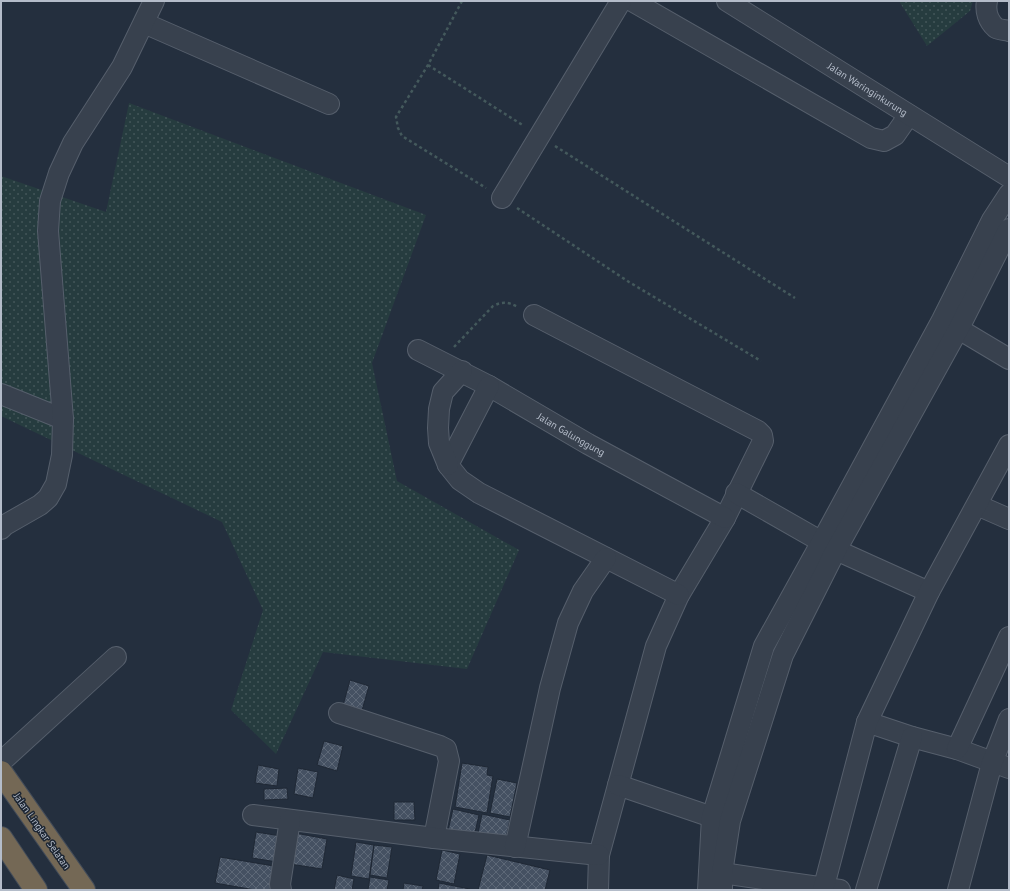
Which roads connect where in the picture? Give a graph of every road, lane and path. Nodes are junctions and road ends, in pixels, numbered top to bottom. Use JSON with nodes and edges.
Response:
{"nodes":[{"id":1,"x":154,"y":1,"type":"edge"},
{"id":2,"x":462,"y":1,"type":"edge"},
{"id":3,"x":621,"y":1,"type":"edge"},
{"id":4,"x":632,"y":1,"type":"edge"},
{"id":5,"x":727,"y":1,"type":"edge"},
{"id":6,"x":987,"y":1,"type":"edge"},
{"id":7,"x":144,"y":23,"type":"junction"},
{"id":8,"x":1009,"y":31,"type":"edge"},
{"id":9,"x":428,"y":65,"type":"junction"},
{"id":10,"x":329,"y":104,"type":"dead end"},
{"id":11,"x":909,"y":114,"type":"junction"},
{"id":12,"x":540,"y":136,"type":"junction"},
{"id":13,"x":1006,"y":171,"type":"edge"},
{"id":14,"x":1009,"y":194,"type":"edge"},
{"id":15,"x":502,"y":198,"type":"junction"},
{"id":16,"x":1009,"y":229,"type":"edge"},
{"id":17,"x":795,"y":298,"type":"dead end"},
{"id":18,"x":534,"y":315,"type":"joint"},
{"id":19,"x":951,"y":324,"type":"junction"},
{"id":20,"x":418,"y":350,"type":"dead end"},
{"id":21,"x":1009,"y":359,"type":"edge"},
{"id":22,"x":440,"y":361,"type":"junction"},
{"id":23,"x":760,"y":361,"type":"dead end"},
{"id":24,"x":462,"y":372,"type":"junction"},
{"id":25,"x":489,"y":386,"type":"junction"},
{"id":26,"x":1,"y":394,"type":"edge"},
{"id":27,"x":63,"y":419,"type":"junction"},
{"id":28,"x":1009,"y":445,"type":"edge"},
{"id":29,"x":448,"y":465,"type":"junction"},
{"id":30,"x":736,"y":493,"type":"junction"},
{"id":31,"x":977,"y":505,"type":"junction"},
{"id":32,"x":725,"y":518,"type":"junction"},
{"id":33,"x":1009,"y":519,"type":"edge"},
{"id":34,"x":2,"y":525,"type":"edge"},
{"id":35,"x":829,"y":547,"type":"junction"},
{"id":36,"x":606,"y":558,"type":"junction"},
{"id":37,"x":929,"y":592,"type":"junction"},
{"id":38,"x":679,"y":595,"type":"junction"},
{"id":39,"x":1009,"y":637,"type":"edge"},
{"id":40,"x":116,"y":657,"type":"dead end"},
{"id":41,"x":339,"y":713,"type":"dead end"},
{"id":42,"x":1009,"y":719,"type":"edge"},
{"id":43,"x":867,"y":722,"type":"junction"},
{"id":44,"x":912,"y":737,"type":"junction"},
{"id":45,"x":957,"y":749,"type":"junction"},
{"id":46,"x":1,"y":762,"type":"edge"},
{"id":47,"x":1001,"y":765,"type":"edge"},
{"id":48,"x":1,"y":772,"type":"edge"},
{"id":49,"x":618,"y":785,"type":"junction"},
{"id":50,"x":253,"y":815,"type":"dead end"},
{"id":51,"x":721,"y":819,"type":"junction"},
{"id":52,"x":290,"y":820,"type":"junction"},
{"id":53,"x":1,"y":838,"type":"edge"},
{"id":54,"x":434,"y":838,"type":"junction"},
{"id":55,"x":515,"y":847,"type":"junction"},
{"id":56,"x":599,"y":854,"type":"junction"},
{"id":57,"x":715,"y":882,"type":"edge"},
{"id":58,"x":829,"y":889,"type":"edge"},
{"id":59,"x":36,"y":890,"type":"edge"},
{"id":60,"x":84,"y":890,"type":"edge"},
{"id":61,"x":281,"y":890,"type":"edge"},
{"id":62,"x":598,"y":890,"type":"edge"},
{"id":63,"x":866,"y":890,"type":"edge"},
{"id":64,"x":958,"y":890,"type":"edge"}],
"edges":[{"from":1,"to":7,"type":"street"},
{"from":2,"to":9,"type":"path"},
{"from":3,"to":12,"type":"street"},
{"from":4,"to":11,"type":"street"},
{"from":5,"to":11,"type":"street","name":"Jalan Waringinkurung"},
{"from":6,"to":8,"type":"street"},
{"from":7,"to":10,"type":"street"},
{"from":7,"to":27,"type":"street"},
{"from":9,"to":12,"type":"path"},
{"from":9,"to":15,"type":"path"},
{"from":11,"to":13,"type":"street","name":"Jalan Waringinkurung"},
{"from":12,"to":15,"type":"street"},
{"from":12,"to":17,"type":"path"},
{"from":14,"to":19,"type":"street"},
{"from":15,"to":23,"type":"path"},
{"from":16,"to":19,"type":"street"},
{"from":18,"to":22,"type":"path"},
{"from":18,"to":30,"type":"street"},
{"from":19,"to":21,"type":"street"},
{"from":19,"to":35,"type":"street"},
{"from":20,"to":22,"type":"street","name":"Jalan Galunggung"},
{"from":22,"to":24,"type":"street","name":"Jalan Galunggung"},
{"from":24,"to":25,"type":"street","name":"Jalan Galunggung"},
{"from":24,"to":29,"type":"street"},
{"from":25,"to":29,"type":"street"},
{"from":25,"to":32,"type":"street","name":"Jalan Galunggung"},
{"from":26,"to":27,"type":"street"},
{"from":27,"to":34,"type":"street"},
{"from":28,"to":31,"type":"street"},
{"from":29,"to":36,"type":"street"},
{"from":30,"to":32,"type":"street"},
{"from":30,"to":35,"type":"street"},
{"from":31,"to":33,"type":"street"},
{"from":31,"to":37,"type":"street"},
{"from":32,"to":38,"type":"street"},
{"from":35,"to":37,"type":"street"},
{"from":35,"to":51,"type":"street"},
{"from":36,"to":38,"type":"street"},
{"from":36,"to":55,"type":"street"},
{"from":37,"to":43,"type":"street"},
{"from":38,"to":49,"type":"street"},
{"from":39,"to":45,"type":"street"},
{"from":40,"to":46,"type":"street"},
{"from":41,"to":54,"type":"street"},
{"from":42,"to":47,"type":"street"},
{"from":43,"to":44,"type":"street"},
{"from":43,"to":58,"type":"street"},
{"from":44,"to":45,"type":"street"},
{"from":44,"to":63,"type":"street"},
{"from":45,"to":47,"type":"street"},
{"from":47,"to":64,"type":"street"},
{"from":48,"to":60,"type":"highway","name":"Jalan Lingkar Selatan"},
{"from":49,"to":51,"type":"street"},
{"from":49,"to":56,"type":"street"},
{"from":50,"to":52,"type":"street"},
{"from":51,"to":57,"type":"street"},
{"from":52,"to":54,"type":"street"},
{"from":52,"to":61,"type":"street"},
{"from":53,"to":59,"type":"highway"},
{"from":54,"to":55,"type":"street"},
{"from":55,"to":56,"type":"street"},
{"from":56,"to":62,"type":"street"},
{"from":57,"to":58,"type":"street"}]}
